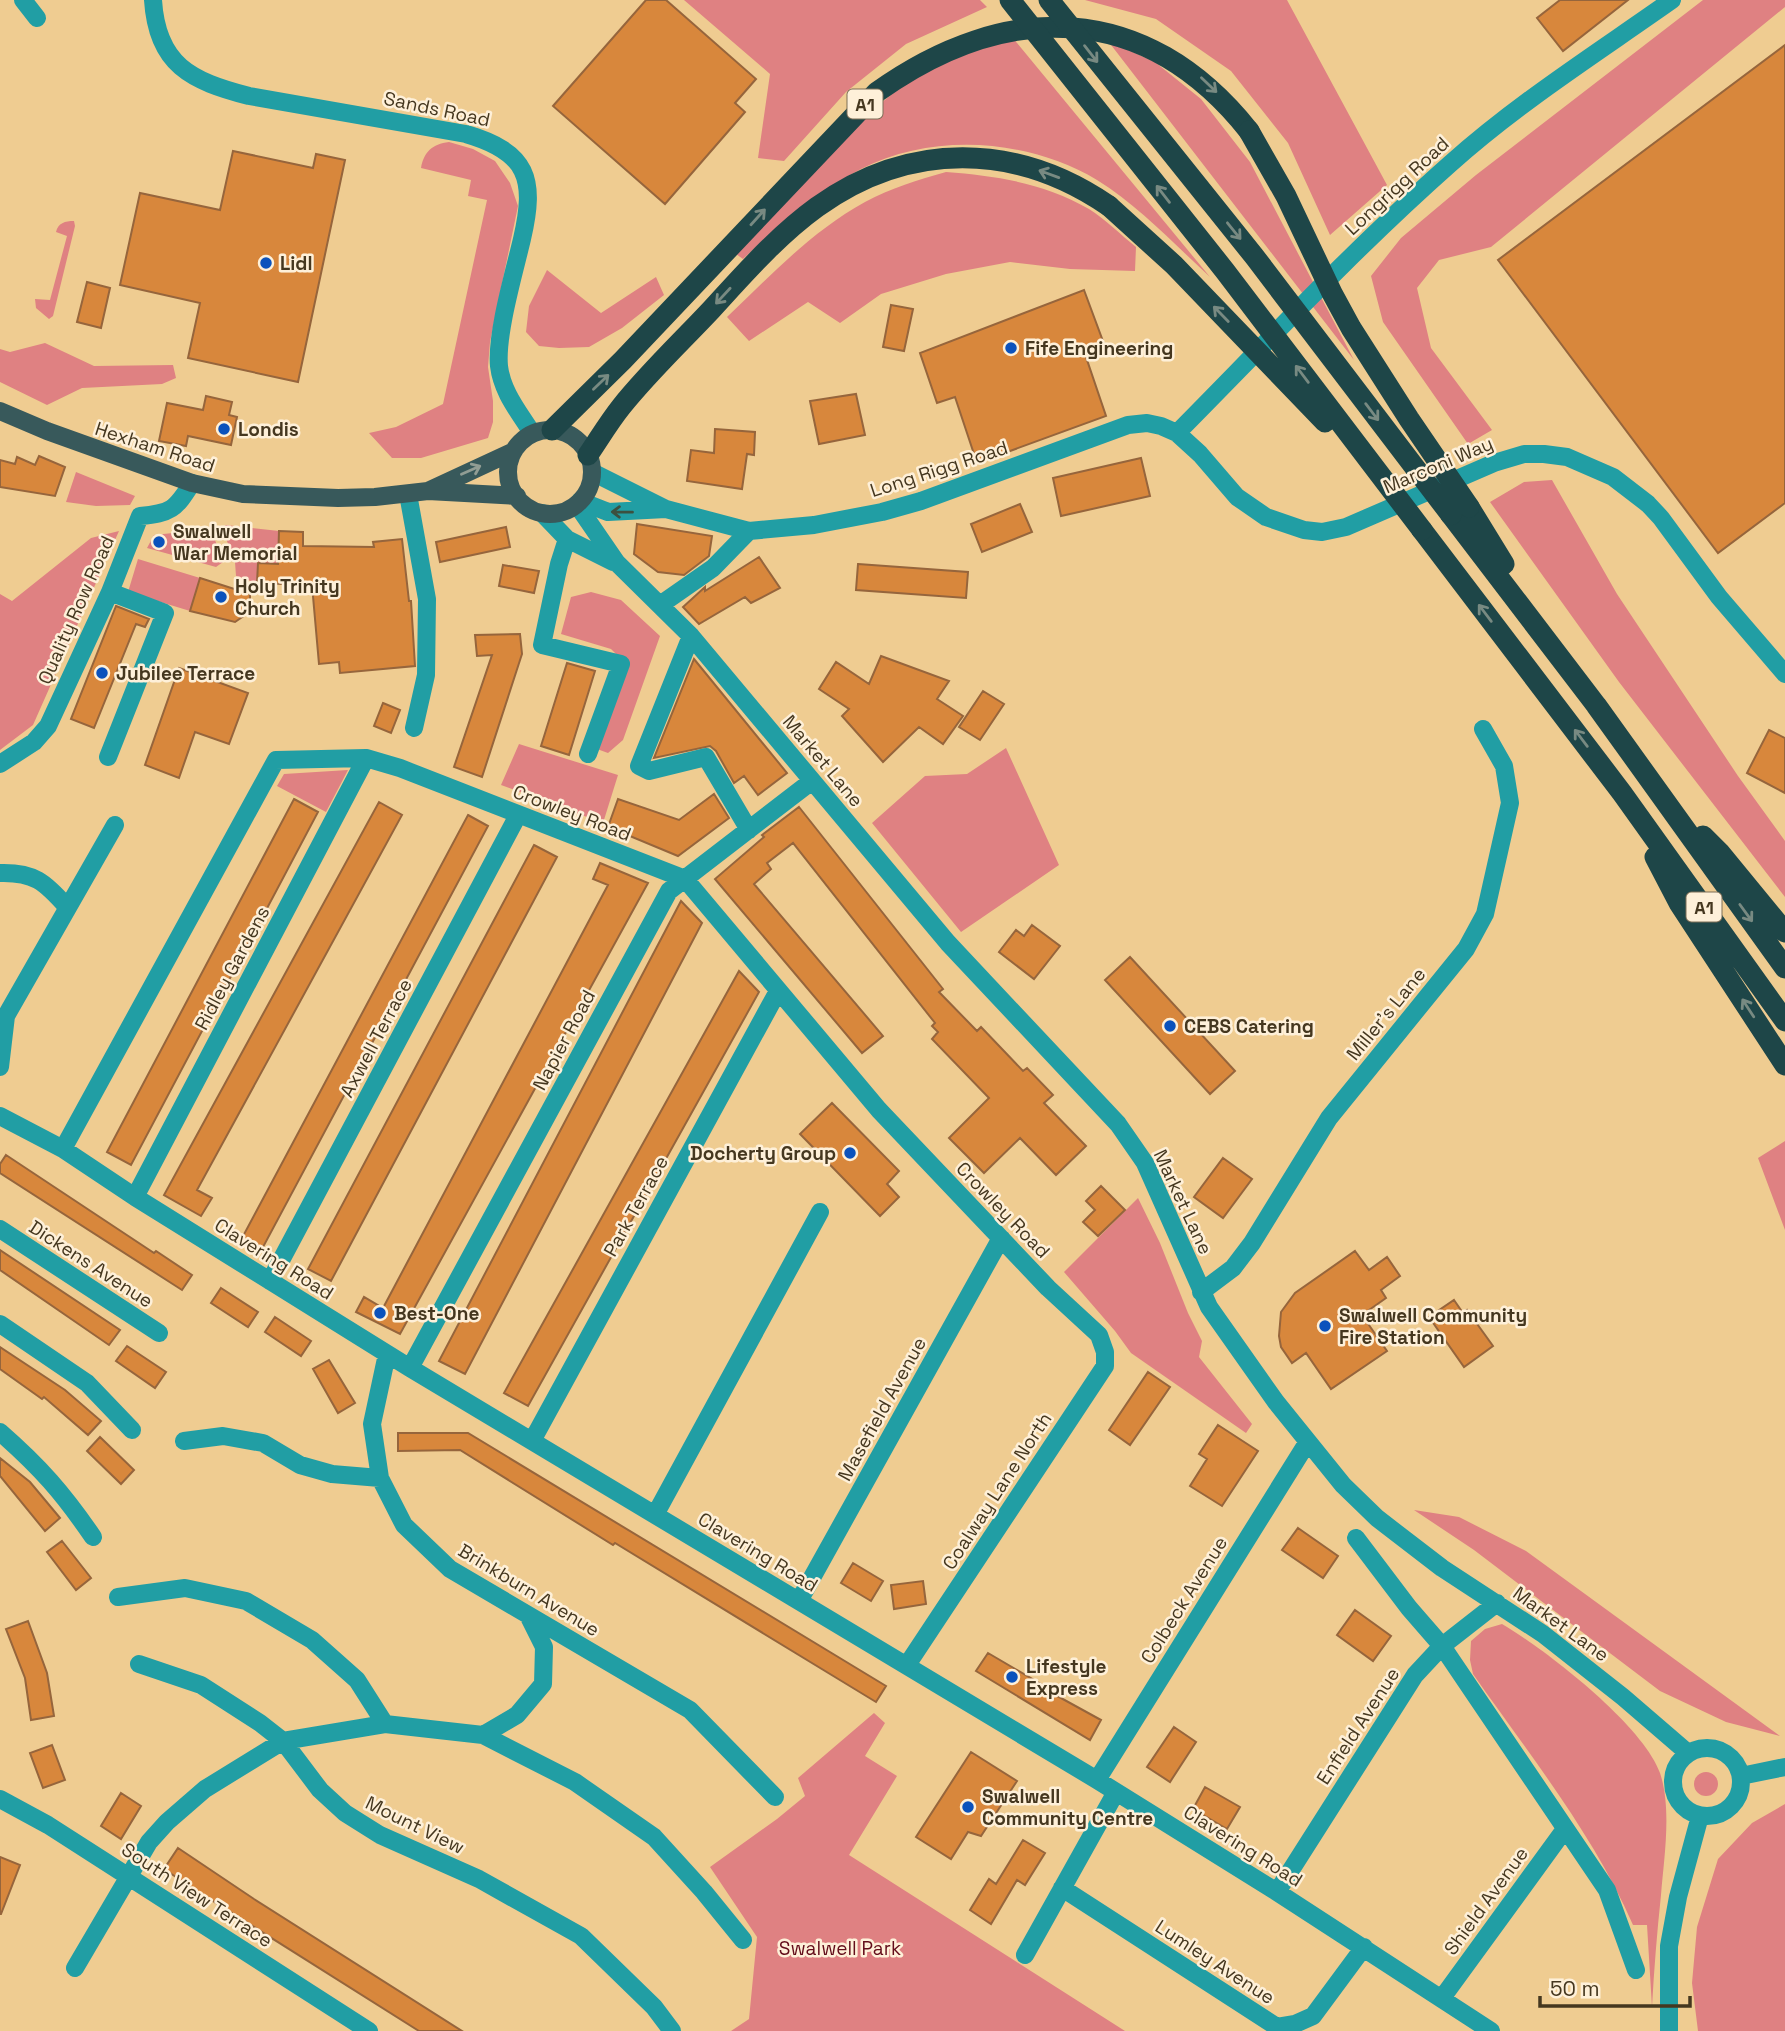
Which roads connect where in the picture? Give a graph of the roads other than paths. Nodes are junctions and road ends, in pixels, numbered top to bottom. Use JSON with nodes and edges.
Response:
{"nodes":[{"id":1,"x":23,"y":0,"type":"edge"},
{"id":2,"x":153,"y":0,"type":"edge"},
{"id":3,"x":1010,"y":0,"type":"edge"},
{"id":4,"x":1049,"y":0,"type":"edge"},
{"id":5,"x":1672,"y":0,"type":"edge"},
{"id":6,"x":37,"y":18,"type":"dead end"},
{"id":7,"x":0,"y":411,"type":"edge"},
{"id":8,"x":542,"y":431,"type":"junction"},
{"id":9,"x":1177,"y":433,"type":"junction"},
{"id":10,"x":514,"y":451,"type":"junction"},
{"id":11,"x":590,"y":464,"type":"junction"},
{"id":12,"x":192,"y":483,"type":"junction"},
{"id":13,"x":1388,"y":486,"type":"junction"},
{"id":14,"x":428,"y":491,"type":"junction"},
{"id":15,"x":408,"y":494,"type":"junction"},
{"id":16,"x":517,"y":496,"type":"junction"},
{"id":17,"x":579,"y":503,"type":"junction"},
{"id":18,"x":666,"y":509,"type":"junction"},
{"id":19,"x":1460,"y":511,"type":"junction"},
{"id":20,"x":542,"y":513,"type":"junction"},
{"id":21,"x":749,"y":531,"type":"junction"},
{"id":22,"x":567,"y":539,"type":"junction"},
{"id":23,"x":617,"y":563,"type":"junction"},
{"id":24,"x":110,"y":592,"type":"junction"},
{"id":25,"x":660,"y":605,"type":"junction"},
{"id":26,"x":691,"y":636,"type":"junction"},
{"id":27,"x":1785,"y":674,"type":"edge"},
{"id":28,"x":414,"y":729,"type":"dead end"},
{"id":29,"x":1483,"y":729,"type":"dead end"},
{"id":30,"x":588,"y":754,"type":"dead end"},
{"id":31,"x":108,"y":757,"type":"dead end"},
{"id":32,"x":366,"y":758,"type":"junction"},
{"id":33,"x":0,"y":764,"type":"edge"},
{"id":34,"x":812,"y":781,"type":"junction"},
{"id":35,"x":1622,"y":793,"type":"junction"},
{"id":36,"x":1664,"y":798,"type":"junction"},
{"id":37,"x":518,"y":815,"type":"junction"},
{"id":38,"x":115,"y":825,"type":"dead end"},
{"id":39,"x":750,"y":830,"type":"junction"},
{"id":40,"x":0,"y":873,"type":"edge"},
{"id":41,"x":685,"y":879,"type":"junction"},
{"id":42,"x":66,"y":907,"type":"junction"},
{"id":43,"x":1785,"y":932,"type":"edge"},
{"id":44,"x":1785,"y":968,"type":"edge"},
{"id":45,"x":778,"y":991,"type":"junction"},
{"id":46,"x":1785,"y":1021,"type":"edge"},
{"id":47,"x":1785,"y":1065,"type":"edge"},
{"id":48,"x":0,"y":1067,"type":"edge"},
{"id":49,"x":0,"y":1116,"type":"edge"},
{"id":50,"x":63,"y":1149,"type":"junction"},
{"id":51,"x":135,"y":1197,"type":"junction"},
{"id":52,"x":820,"y":1212,"type":"dead end"},
{"id":53,"x":0,"y":1229,"type":"edge"},
{"id":54,"x":1001,"y":1238,"type":"junction"},
{"id":55,"x":270,"y":1281,"type":"junction"},
{"id":56,"x":1201,"y":1292,"type":"junction"},
{"id":57,"x":0,"y":1324,"type":"edge"},
{"id":58,"x":159,"y":1334,"type":"dead end"},
{"id":59,"x":1098,"y":1335,"type":"joint"},
{"id":60,"x":387,"y":1354,"type":"junction"},
{"id":61,"x":410,"y":1368,"type":"junction"},
{"id":62,"x":132,"y":1430,"type":"dead end"},
{"id":63,"x":0,"y":1432,"type":"edge"},
{"id":64,"x":184,"y":1441,"type":"dead end"},
{"id":65,"x":532,"y":1441,"type":"junction"},
{"id":66,"x":1307,"y":1443,"type":"junction"},
{"id":67,"x":380,"y":1478,"type":"junction"},
{"id":68,"x":655,"y":1515,"type":"junction"},
{"id":69,"x":93,"y":1537,"type":"dead end"},
{"id":70,"x":1356,"y":1538,"type":"dead end"},
{"id":71,"x":118,"y":1597,"type":"dead end"},
{"id":72,"x":799,"y":1601,"type":"junction"},
{"id":73,"x":1497,"y":1603,"type":"junction"},
{"id":74,"x":528,"y":1615,"type":"junction"},
{"id":75,"x":1442,"y":1646,"type":"junction"},
{"id":76,"x":139,"y":1664,"type":"dead end"},
{"id":77,"x":907,"y":1665,"type":"junction"},
{"id":78,"x":385,"y":1724,"type":"junction"},
{"id":79,"x":483,"y":1735,"type":"junction"},
{"id":80,"x":283,"y":1741,"type":"junction"},
{"id":81,"x":1688,"y":1753,"type":"junction"},
{"id":82,"x":1785,"y":1767,"type":"edge"},
{"id":83,"x":1741,"y":1776,"type":"junction"},
{"id":84,"x":1097,"y":1780,"type":"junction"},
{"id":85,"x":1116,"y":1792,"type":"junction"},
{"id":86,"x":775,"y":1797,"type":"dead end"},
{"id":87,"x":0,"y":1799,"type":"edge"},
{"id":88,"x":1700,"y":1816,"type":"junction"},
{"id":89,"x":1565,"y":1829,"type":"junction"},
{"id":90,"x":128,"y":1876,"type":"junction"},
{"id":91,"x":1062,"y":1888,"type":"junction"},
{"id":92,"x":1277,"y":1892,"type":"junction"},
{"id":93,"x":743,"y":1940,"type":"dead end"},
{"id":94,"x":1364,"y":1947,"type":"junction"},
{"id":95,"x":1025,"y":1955,"type":"dead end"},
{"id":96,"x":75,"y":1968,"type":"dead end"},
{"id":97,"x":1636,"y":1970,"type":"dead end"},
{"id":98,"x":1442,"y":1998,"type":"junction"},
{"id":99,"x":369,"y":2031,"type":"edge"},
{"id":100,"x":672,"y":2031,"type":"edge"},
{"id":101,"x":1491,"y":2031,"type":"edge"},
{"id":102,"x":1669,"y":2031,"type":"edge"}],
"edges":[{"from":1,"to":6,"type":"street"},
{"from":2,"to":8,"type":"street","name":"Sands Road"},
{"from":13,"to":3,"type":"highway","number":"A1","one_way":true,"bridge":true},
{"from":4,"to":19,"type":"highway","number":"A1","one_way":true,"bridge":true},
{"from":5,"to":9,"type":"street","name":"Longrigg Road"},
{"from":7,"to":12,"type":"main road","name":"Hexham Road"},
{"from":8,"to":10,"type":"main road"},
{"from":8,"to":11,"type":"main road"},
{"from":8,"to":19,"type":"highway","number":"A1","one_way":true,"bridge":true},
{"from":9,"to":21,"type":"street","name":"Long Rigg Road"},
{"from":9,"to":27,"type":"street","name":"Marconi Way"},
{"from":14,"to":10,"type":"main road","name":"Hexham Road","one_way":true},
{"from":10,"to":16,"type":"main road"},
{"from":13,"to":11,"type":"highway","number":"A1","one_way":true,"bridge":true},
{"from":11,"to":17,"type":"main road"},
{"from":11,"to":18,"type":"street"},
{"from":12,"to":15,"type":"main road","name":"Hexham Road"},
{"from":12,"to":24,"type":"street","name":"Quality Row Road"},
{"from":35,"to":13,"type":"highway","number":"A1","one_way":true,"bridge":true},
{"from":14,"to":15,"type":"main road","name":"Hexham Road"},
{"from":14,"to":16,"type":"main road","name":"Hexham Road"},
{"from":15,"to":28,"type":"street"},
{"from":16,"to":20,"type":"main road"},
{"from":18,"to":17,"type":"street","one_way":true},
{"from":17,"to":20,"type":"main road"},
{"from":17,"to":23,"type":"street","name":"Market Lane"},
{"from":18,"to":21,"type":"street","name":"Long Rigg Road"},
{"from":19,"to":36,"type":"highway","number":"A1"},
{"from":20,"to":22,"type":"street","name":"Market Lane"},
{"from":21,"to":25,"type":"street"},
{"from":22,"to":23,"type":"street","name":"Market Lane"},
{"from":22,"to":30,"type":"street"},
{"from":23,"to":25,"type":"street","name":"Market Lane"},
{"from":24,"to":31,"type":"street"},
{"from":24,"to":33,"type":"street","name":"Quality Row Road"},
{"from":25,"to":26,"type":"street","name":"Market Lane"},
{"from":26,"to":34,"type":"street","name":"Market Lane"},
{"from":26,"to":39,"type":"street"},
{"from":29,"to":56,"type":"street","name":"Miller's Lane"},
{"from":32,"to":37,"type":"street","name":"Crowley Road"},
{"from":32,"to":50,"type":"street","name":"Crowley Road"},
{"from":32,"to":51,"type":"street","name":"Ridley Gardens"},
{"from":34,"to":39,"type":"street","name":"Napier Road"},
{"from":34,"to":56,"type":"street","name":"Market Lane"},
{"from":35,"to":46,"type":"highway","number":"A1"},
{"from":47,"to":35,"type":"highway","one_way":true},
{"from":36,"to":43,"type":"highway"},
{"from":36,"to":44,"type":"highway","number":"A1","one_way":true},
{"from":37,"to":41,"type":"street","name":"Crowley Road"},
{"from":37,"to":55,"type":"street","name":"Axwell Terrace"},
{"from":38,"to":42,"type":"street"},
{"from":39,"to":41,"type":"street","name":"Napier Road"},
{"from":40,"to":42,"type":"street"},
{"from":41,"to":45,"type":"street","name":"Crowley Road"},
{"from":41,"to":61,"type":"street","name":"Napier Road"},
{"from":42,"to":48,"type":"street"},
{"from":45,"to":54,"type":"street","name":"Crowley Road"},
{"from":45,"to":65,"type":"street","name":"Park Terrace"},
{"from":49,"to":50,"type":"street","name":"Clavering Road"},
{"from":50,"to":51,"type":"street","name":"Clavering Road"},
{"from":51,"to":55,"type":"street","name":"Clavering Road"},
{"from":52,"to":68,"type":"street"},
{"from":53,"to":58,"type":"street","name":"Dickens Avenue"},
{"from":54,"to":59,"type":"street","name":"Crowley Road"},
{"from":54,"to":72,"type":"street","name":"Masefield Avenue"},
{"from":55,"to":60,"type":"street","name":"Clavering Road"},
{"from":56,"to":66,"type":"street","name":"Market Lane"},
{"from":57,"to":62,"type":"street"},
{"from":59,"to":77,"type":"street","name":"Coalway Lane North"},
{"from":60,"to":61,"type":"street","name":"Clavering Road"},
{"from":60,"to":67,"type":"street","name":"Brinkburn Avenue"},
{"from":61,"to":65,"type":"street","name":"Clavering Road"},
{"from":63,"to":69,"type":"street"},
{"from":64,"to":67,"type":"street"},
{"from":65,"to":68,"type":"street","name":"Clavering Road"},
{"from":66,"to":73,"type":"street","name":"Market Lane"},
{"from":66,"to":84,"type":"street","name":"Colbeck Avenue"},
{"from":67,"to":74,"type":"street","name":"Brinkburn Avenue"},
{"from":68,"to":72,"type":"street","name":"Clavering Road"},
{"from":70,"to":75,"type":"street"},
{"from":71,"to":78,"type":"street"},
{"from":72,"to":77,"type":"street","name":"Clavering Road"},
{"from":73,"to":75,"type":"street","name":"Enfield Avenue"},
{"from":73,"to":81,"type":"street","name":"Market Lane"},
{"from":74,"to":79,"type":"street"},
{"from":74,"to":86,"type":"street","name":"Brinkburn Avenue"},
{"from":75,"to":89,"type":"street"},
{"from":75,"to":92,"type":"street","name":"Enfield Avenue"},
{"from":76,"to":80,"type":"street","name":"Mount View"},
{"from":77,"to":84,"type":"street","name":"Clavering Road"},
{"from":78,"to":79,"type":"street"},
{"from":78,"to":80,"type":"street"},
{"from":79,"to":93,"type":"street"},
{"from":80,"to":90,"type":"street"},
{"from":80,"to":100,"type":"street","name":"Mount View"},
{"from":81,"to":83,"type":"street"},
{"from":81,"to":88,"type":"street"},
{"from":82,"to":83,"type":"street"},
{"from":83,"to":88,"type":"street"},
{"from":84,"to":85,"type":"street","name":"Clavering Road"},
{"from":85,"to":91,"type":"street"},
{"from":85,"to":92,"type":"street","name":"Clavering Road"},
{"from":87,"to":90,"type":"street","name":"South View Terrace"},
{"from":88,"to":102,"type":"street"},
{"from":89,"to":97,"type":"street"},
{"from":89,"to":98,"type":"street","name":"Shield Avenue"},
{"from":90,"to":96,"type":"street"},
{"from":90,"to":99,"type":"street","name":"South View Terrace"},
{"from":91,"to":94,"type":"street","name":"Lumley Avenue"},
{"from":91,"to":95,"type":"street"},
{"from":92,"to":94,"type":"street","name":"Clavering Road"},
{"from":94,"to":98,"type":"street","name":"Clavering Road"},
{"from":98,"to":101,"type":"street","name":"Clavering Road"}]}
